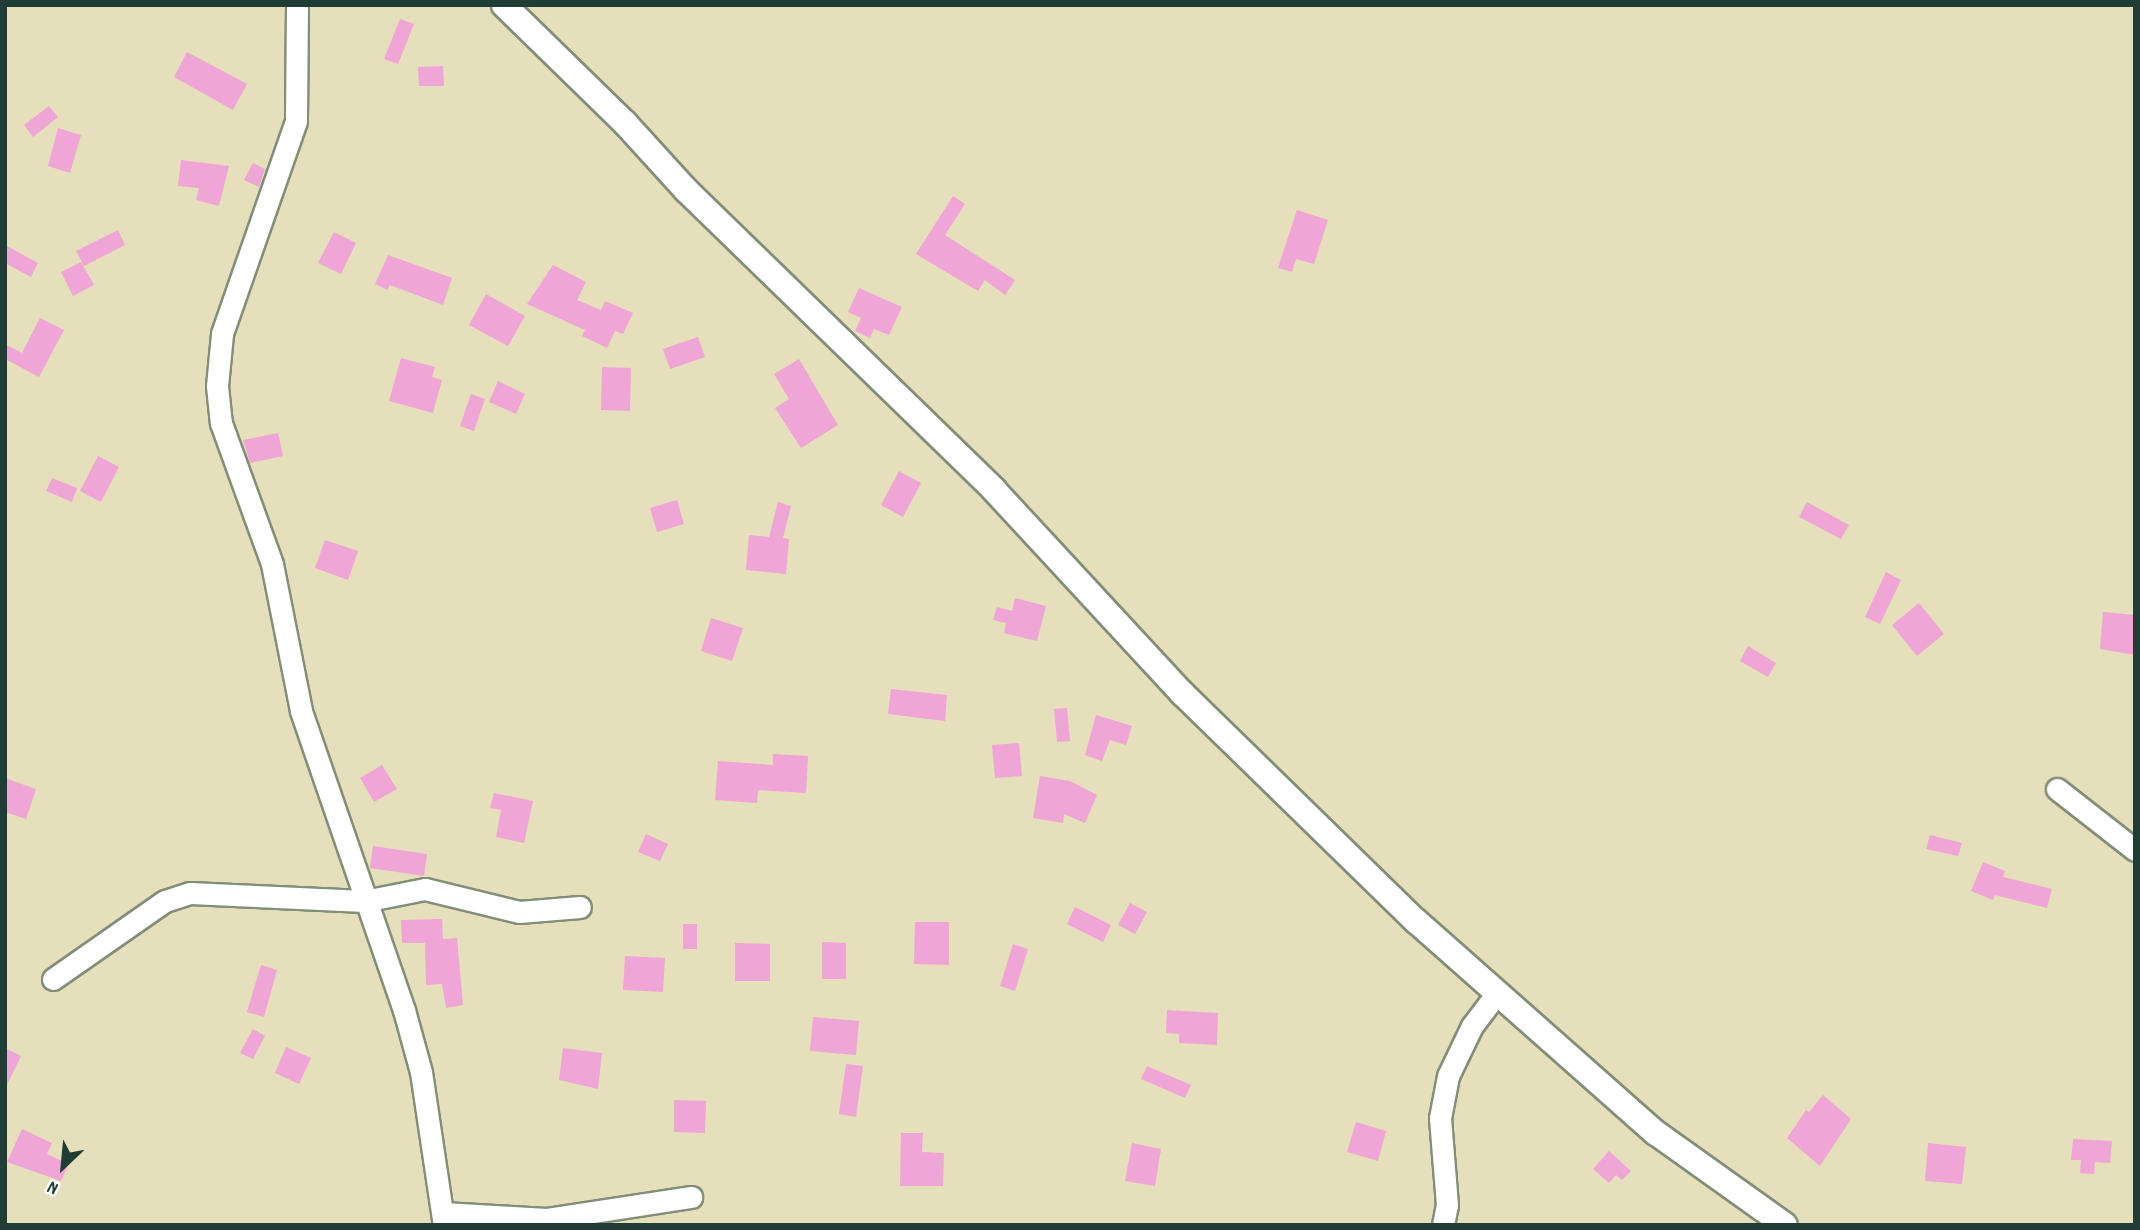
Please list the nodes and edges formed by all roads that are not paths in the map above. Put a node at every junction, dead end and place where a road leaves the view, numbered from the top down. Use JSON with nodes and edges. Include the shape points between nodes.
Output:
{"nodes":[{"id":1,"x":297,"y":5,"type":"edge"},
{"id":2,"x":504,"y":5,"type":"edge"},
{"id":3,"x":2057,"y":789,"type":"dead end"},
{"id":4,"x":2135,"y":850,"type":"edge"},
{"id":5,"x":364,"y":901,"type":"junction"},
{"id":6,"x":580,"y":906,"type":"dead end"},
{"id":7,"x":54,"y":979,"type":"dead end"},
{"id":8,"x":1497,"y":993,"type":"junction"},
{"id":9,"x":691,"y":1197,"type":"dead end"},
{"id":10,"x":443,"y":1219,"type":"edge"},
{"id":11,"x":1443,"y":1225,"type":"edge"},
{"id":12,"x":1786,"y":1225,"type":"edge"}],
"edges":[{"from":1,"to":5,"type":"street","via":[[296,121],[222,334],[216,386],[221,424],[275,574],[301,711]]},
{"from":2,"to":8,"type":"street","via":[[994,490],[1182,693],[1416,921]]},
{"from":3,"to":4,"type":"street"},
{"from":5,"to":6,"type":"street","via":[[425,889],[519,912]]},
{"from":5,"to":7,"type":"street","via":[[190,893],[165,901]]},
{"from":5,"to":10,"type":"street","via":[[421,1072]]},
{"from":8,"to":11,"type":"street","via":[[1472,1026],[1448,1076],[1440,1118],[1447,1205]]},
{"from":8,"to":12,"type":"street","via":[[1656,1133]]},
{"from":9,"to":10,"type":"street","via":[[547,1219]]}]}
